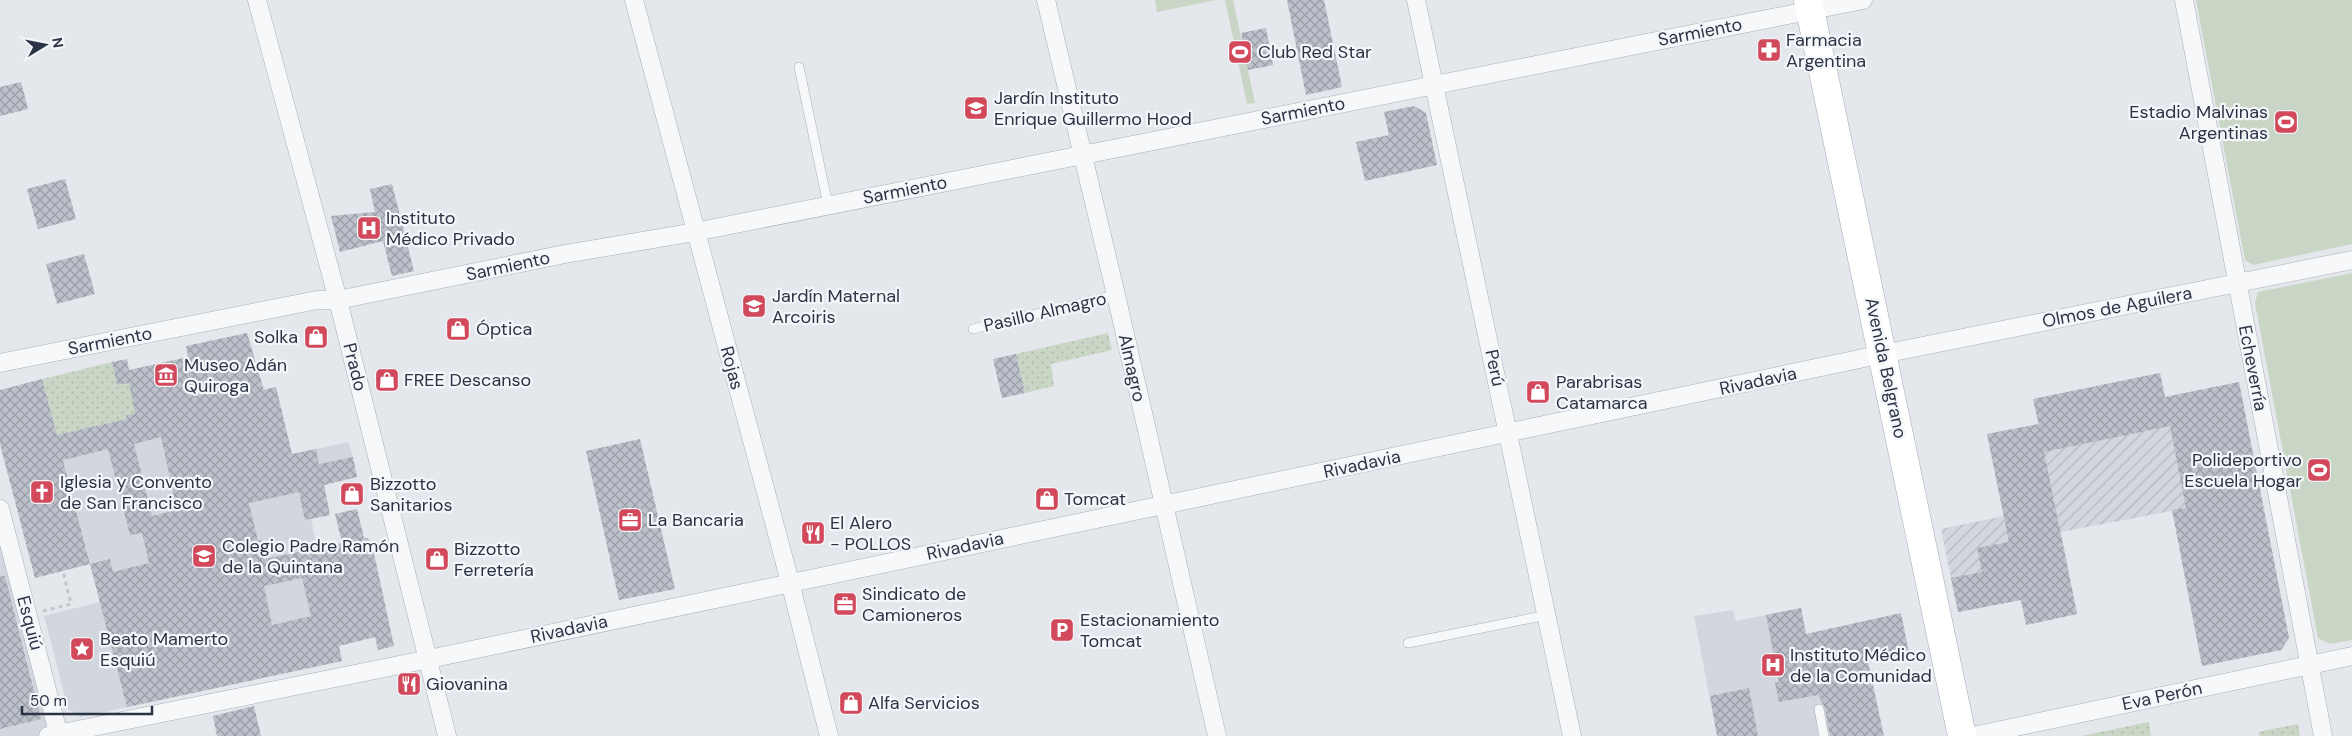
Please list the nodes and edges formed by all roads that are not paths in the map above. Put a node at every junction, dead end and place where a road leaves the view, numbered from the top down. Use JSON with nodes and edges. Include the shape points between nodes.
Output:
{"nodes":[{"id":1,"x":257,"y":0,"type":"edge"},
{"id":2,"x":634,"y":0,"type":"edge"},
{"id":3,"x":1046,"y":0,"type":"edge"},
{"id":4,"x":1416,"y":0,"type":"edge"},
{"id":5,"x":1864,"y":0,"type":"edge"},
{"id":6,"x":2184,"y":0,"type":"edge"},
{"id":7,"x":1809,"y":5,"type":"edge"},
{"id":8,"x":799,"y":67,"type":"dead end"},
{"id":9,"x":1434,"y":84,"type":"junction"},
{"id":10,"x":1082,"y":154,"type":"junction"},
{"id":11,"x":828,"y":205,"type":"junction"},
{"id":12,"x":695,"y":232,"type":"junction"},
{"id":13,"x":2352,"y":260,"type":"edge"},
{"id":14,"x":2237,"y":283,"type":"junction"},
{"id":15,"x":1116,"y":295,"type":"junction"},
{"id":16,"x":338,"y":300,"type":"junction"},
{"id":17,"x":973,"y":328,"type":"dead end"},
{"id":18,"x":1883,"y":354,"type":"junction"},
{"id":19,"x":0,"y":363,"type":"edge"},
{"id":20,"x":1509,"y":434,"type":"junction"},
{"id":21,"x":1163,"y":505,"type":"junction"},
{"id":22,"x":0,"y":509,"type":"edge"},
{"id":23,"x":790,"y":582,"type":"junction"},
{"id":24,"x":1547,"y":615,"type":"junction"},
{"id":25,"x":1408,"y":643,"type":"dead end"},
{"id":26,"x":2352,"y":656,"type":"edge"},
{"id":27,"x":429,"y":659,"type":"junction"},
{"id":28,"x":2310,"y":664,"type":"junction"},
{"id":29,"x":1819,"y":709,"type":"dead end"},
{"id":30,"x":55,"y":735,"type":"edge"},
{"id":31,"x":447,"y":736,"type":"edge"},
{"id":32,"x":829,"y":736,"type":"edge"},
{"id":33,"x":1217,"y":736,"type":"edge"},
{"id":34,"x":1572,"y":736,"type":"edge"},
{"id":35,"x":1824,"y":736,"type":"edge"},
{"id":36,"x":1962,"y":736,"type":"edge"},
{"id":37,"x":1973,"y":736,"type":"edge"},
{"id":38,"x":2323,"y":736,"type":"edge"}],
"edges":[{"from":1,"to":16,"type":"street","name":"Prado"},
{"from":2,"to":12,"type":"street","name":"Rojas"},
{"from":3,"to":10,"type":"street","name":"Almagro"},
{"from":4,"to":9,"type":"street","name":"Perú"},
{"from":5,"to":7,"type":"street","name":"Sarmiento"},
{"from":6,"to":14,"type":"street","name":"Echeverría"},
{"from":7,"to":9,"type":"street","name":"Sarmiento"},
{"from":7,"to":18,"type":"main road","name":"Avenida Belgrano"},
{"from":8,"to":11,"type":"lane"},
{"from":9,"to":10,"type":"street","name":"Sarmiento"},
{"from":9,"to":20,"type":"street","name":"Perú"},
{"from":10,"to":11,"type":"street","name":"Sarmiento"},
{"from":10,"to":15,"type":"street","name":"Almagro"},
{"from":11,"to":12,"type":"street","name":"Sarmiento"},
{"from":12,"to":16,"type":"street","name":"Sarmiento","via":[[565,254]]},
{"from":12,"to":23,"type":"street","name":"Rojas"},
{"from":13,"to":14,"type":"street","name":"Olmos de Aguilera"},
{"from":14,"to":18,"type":"street","name":"Olmos de Aguilera"},
{"from":14,"to":28,"type":"street","name":"Echeverría"},
{"from":15,"to":17,"type":"lane","name":"Pasillo Almagro"},
{"from":15,"to":21,"type":"street","name":"Almagro"},
{"from":16,"to":19,"type":"street","name":"Sarmiento","via":[[317,300]]},
{"from":16,"to":27,"type":"street","name":"Prado"},
{"from":18,"to":20,"type":"street","name":"Rivadavia"},
{"from":18,"to":36,"type":"main road","name":"Avenida Belgrano"},
{"from":20,"to":21,"type":"street","name":"Rivadavia"},
{"from":20,"to":24,"type":"street","name":"Perú"},
{"from":21,"to":23,"type":"street","name":"Rivadavia"},
{"from":21,"to":33,"type":"street","name":"Almagro"},
{"from":22,"to":30,"type":"street","name":"Esquiú"},
{"from":23,"to":27,"type":"street","name":"Rivadavia"},
{"from":23,"to":32,"type":"street","name":"Rojas"},
{"from":24,"to":25,"type":"lane"},
{"from":24,"to":34,"type":"street","name":"Perú"},
{"from":26,"to":28,"type":"street","name":"Eva Perón"},
{"from":27,"to":30,"type":"street","name":"Rivadavia"},
{"from":27,"to":31,"type":"street","name":"Prado"},
{"from":28,"to":37,"type":"street","name":"Eva Perón"},
{"from":28,"to":38,"type":"street","name":"Echeverría"},
{"from":29,"to":35,"type":"lane"}]}
